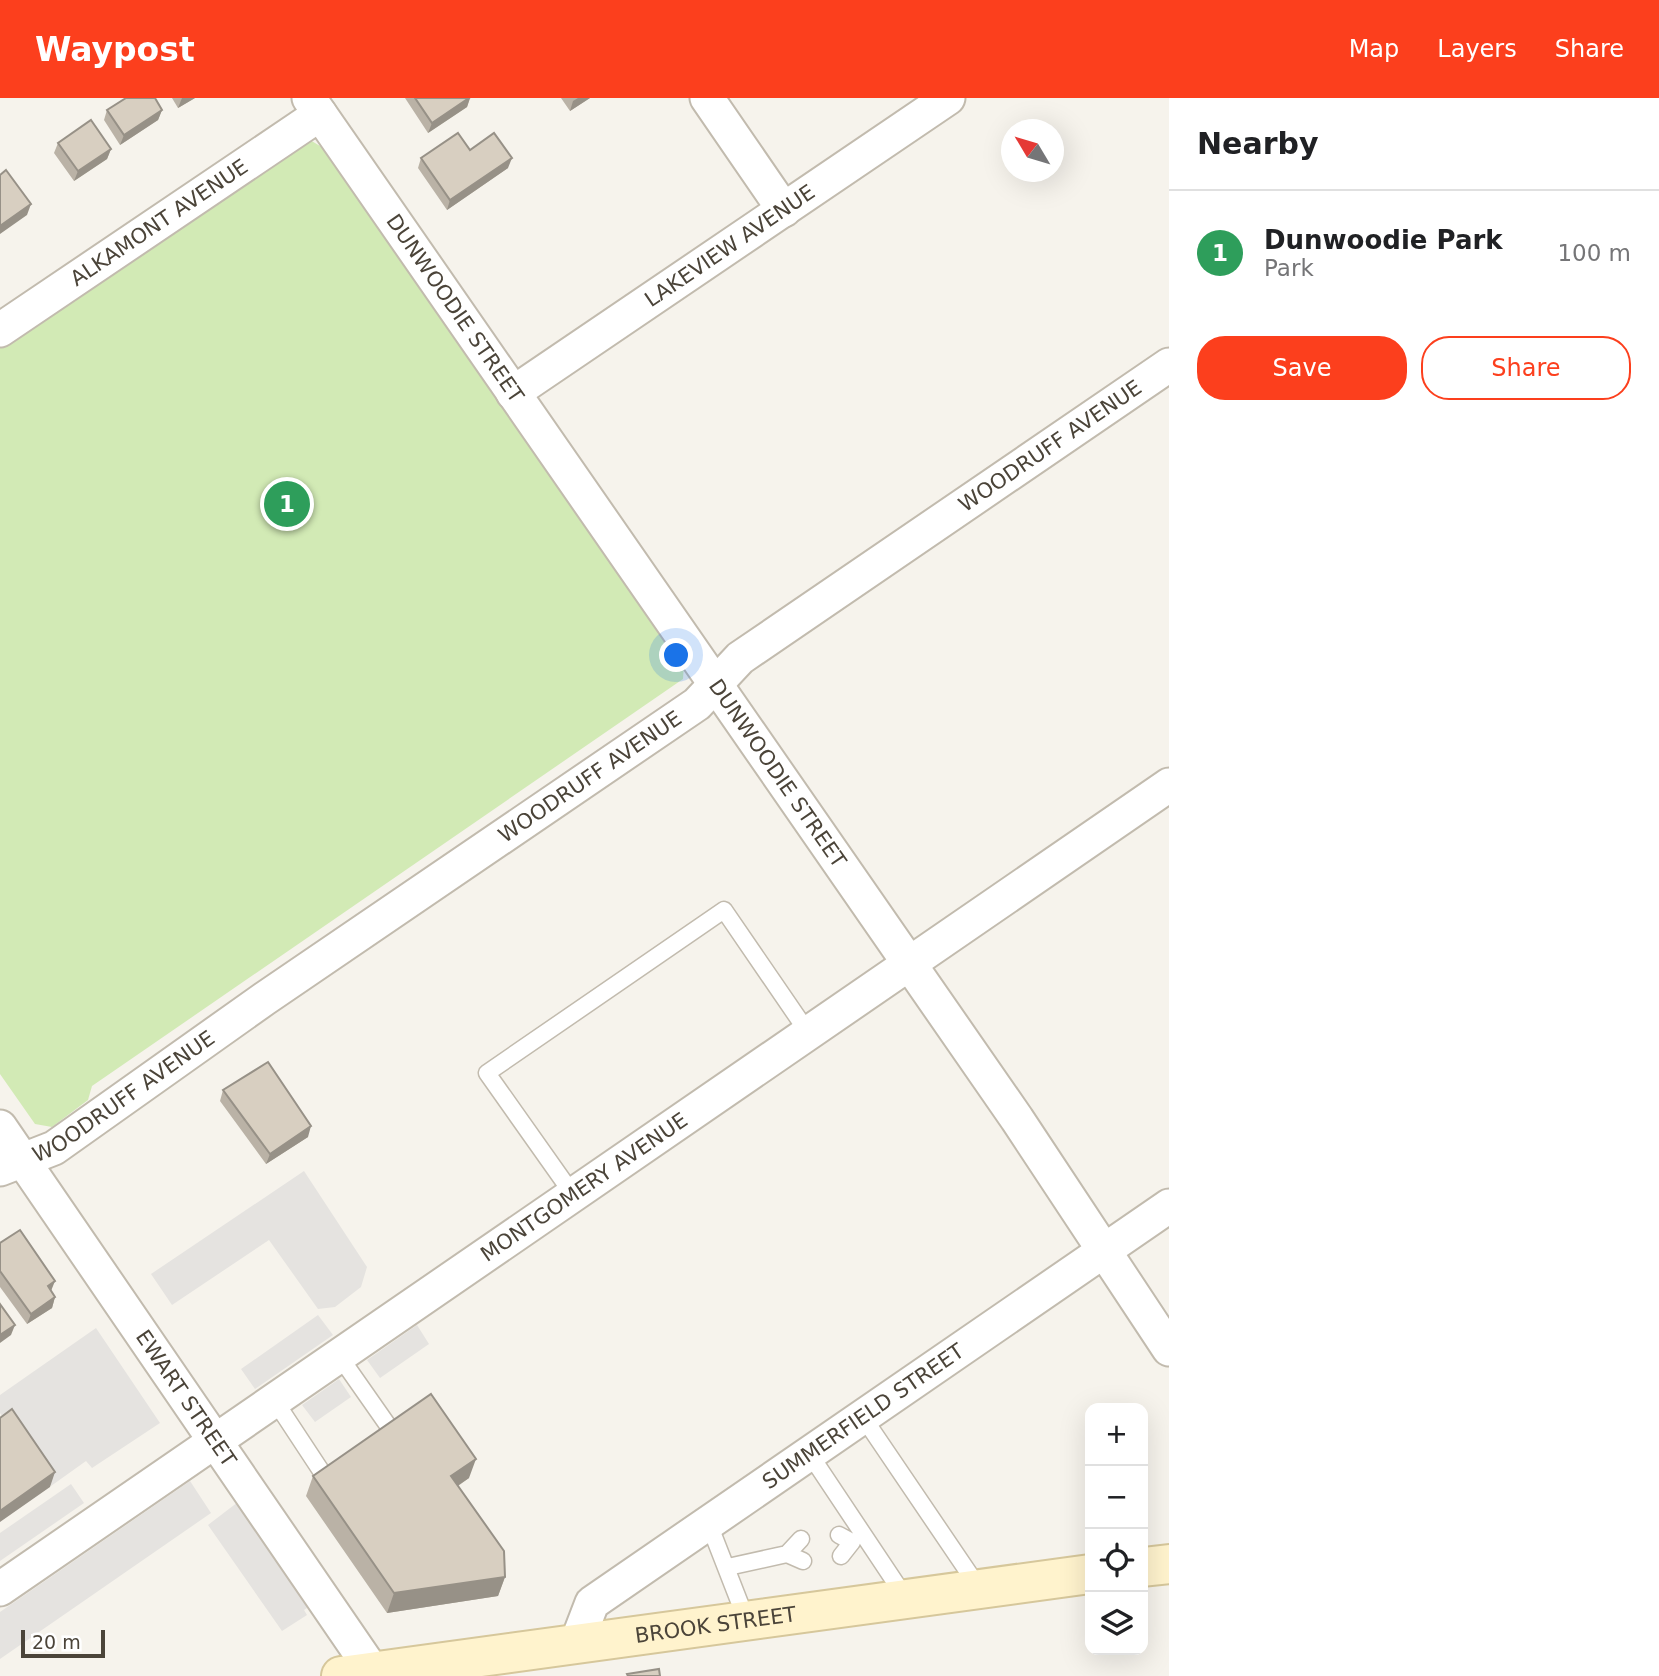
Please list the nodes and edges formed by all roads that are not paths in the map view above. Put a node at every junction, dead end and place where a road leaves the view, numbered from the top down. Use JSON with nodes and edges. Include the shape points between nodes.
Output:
{"nodes":[{"id":1,"x":708,"y":98,"type":"edge"},
{"id":2,"x":948,"y":98,"type":"edge"},
{"id":3,"x":314,"y":106,"type":"edge"},
{"id":4,"x":784,"y":210,"type":"junction"},
{"id":5,"x":0,"y":330,"type":"edge"},
{"id":6,"x":1169,"y":365,"type":"edge"},
{"id":7,"x":513,"y":393,"type":"junction"},
{"id":8,"x":716,"y":684,"type":"junction"},
{"id":9,"x":1169,"y":785,"type":"edge"},
{"id":10,"x":908,"y":966,"type":"junction"},
{"id":11,"x":809,"y":1034,"type":"junction"},
{"id":12,"x":0,"y":1127,"type":"edge"},
{"id":13,"x":11,"y":1164,"type":"edge"},
{"id":14,"x":574,"y":1196,"type":"junction"},
{"id":15,"x":1169,"y":1206,"type":"edge"},
{"id":16,"x":1104,"y":1250,"type":"junction"},
{"id":17,"x":1169,"y":1349,"type":"edge"},
{"id":18,"x":340,"y":1357,"type":"junction"},
{"id":19,"x":275,"y":1401,"type":"junction"},
{"id":20,"x":863,"y":1417,"type":"junction"},
{"id":21,"x":396,"y":1437,"type":"edge"},
{"id":22,"x":216,"y":1442,"type":"junction"},
{"id":23,"x":809,"y":1453,"type":"junction"},
{"id":24,"x":329,"y":1483,"type":"edge"},
{"id":25,"x":709,"y":1524,"type":"junction"},
{"id":26,"x":801,"y":1539,"type":"dead end"},
{"id":27,"x":869,"y":1539,"type":"junction"},
{"id":28,"x":787,"y":1554,"type":"junction"},
{"id":29,"x":841,"y":1556,"type":"dead end"},
{"id":30,"x":803,"y":1561,"type":"dead end"},
{"id":31,"x":1169,"y":1564,"type":"edge"},
{"id":32,"x":1148,"y":1566,"type":"edge"},
{"id":33,"x":728,"y":1567,"type":"junction"},
{"id":34,"x":1085,"y":1575,"type":"edge"},
{"id":35,"x":0,"y":1589,"type":"edge"},
{"id":36,"x":980,"y":1589,"type":"junction"},
{"id":37,"x":906,"y":1599,"type":"junction"},
{"id":38,"x":746,"y":1619,"type":"junction"},
{"id":39,"x":577,"y":1642,"type":"junction"},
{"id":40,"x":363,"y":1674,"type":"edge"}],
"edges":[{"from":1,"to":4,"type":"street"},
{"from":2,"to":4,"type":"street","name":"LAKEVIEW AVENUE"},
{"from":3,"to":5,"type":"street","name":"ALKAMONT AVENUE"},
{"from":3,"to":7,"type":"street","name":"DUNWOODIE STREET"},
{"from":4,"to":7,"type":"street","name":"LAKEVIEW AVENUE"},
{"from":6,"to":8,"type":"street","name":"WOODRUFF AVENUE","via":[[740,658]]},
{"from":7,"to":8,"type":"street","name":"DUNWOODIE STREET"},
{"from":8,"to":10,"type":"street","name":"DUNWOODIE STREET"},
{"from":8,"to":13,"type":"street","name":"WOODRUFF AVENUE","via":[[697,704],[54,1148]]},
{"from":9,"to":10,"type":"street","name":"MONTGOMERY AVENUE"},
{"from":10,"to":11,"type":"street","name":"MONTGOMERY AVENUE"},
{"from":10,"to":16,"type":"street","name":"DUNWOODIE STREET"},
{"from":11,"to":14,"type":"street","name":"MONTGOMERY AVENUE"},
{"from":11,"to":14,"type":"lane","via":[[724,910],[487,1073]]},
{"from":12,"to":13,"type":"street","name":"EWART STREET"},
{"from":13,"to":22,"type":"street","name":"EWART STREET"},
{"from":14,"to":18,"type":"street","name":"MONTGOMERY AVENUE"},
{"from":15,"to":16,"type":"street","name":"SUMMERFIELD STREET"},
{"from":16,"to":17,"type":"street","name":"DUNWOODIE STREET"},
{"from":16,"to":20,"type":"street","name":"SUMMERFIELD STREET"},
{"from":18,"to":19,"type":"street","name":"MONTGOMERY AVENUE"},
{"from":18,"to":21,"type":"lane"},
{"from":19,"to":22,"type":"street","name":"MONTGOMERY AVENUE"},
{"from":19,"to":24,"type":"lane"},
{"from":20,"to":23,"type":"street","name":"SUMMERFIELD STREET"},
{"from":20,"to":36,"type":"lane"},
{"from":22,"to":35,"type":"street","name":"MONTGOMERY AVENUE"},
{"from":22,"to":40,"type":"street","name":"EWART STREET"},
{"from":23,"to":25,"type":"street","name":"SUMMERFIELD STREET"},
{"from":23,"to":27,"type":"lane"},
{"from":25,"to":33,"type":"lane"},
{"from":25,"to":39,"type":"street","name":"SUMMERFIELD STREET","via":[[592,1603]]},
{"from":26,"to":28,"type":"lane"},
{"from":27,"to":29,"type":"lane","via":[[845,1539]]},
{"from":27,"to":37,"type":"lane"},
{"from":28,"to":30,"type":"lane"},
{"from":28,"to":33,"type":"lane"},
{"from":31,"to":32,"type":"street"},
{"from":33,"to":38,"type":"lane"},
{"from":34,"to":36,"type":"street","name":"BROOK STREET"},
{"from":36,"to":37,"type":"street","name":"BROOK STREET"},
{"from":37,"to":38,"type":"street","name":"BROOK STREET"},
{"from":38,"to":39,"type":"street","name":"BROOK STREET"},
{"from":39,"to":40,"type":"street","name":"BROOK STREET"}]}
